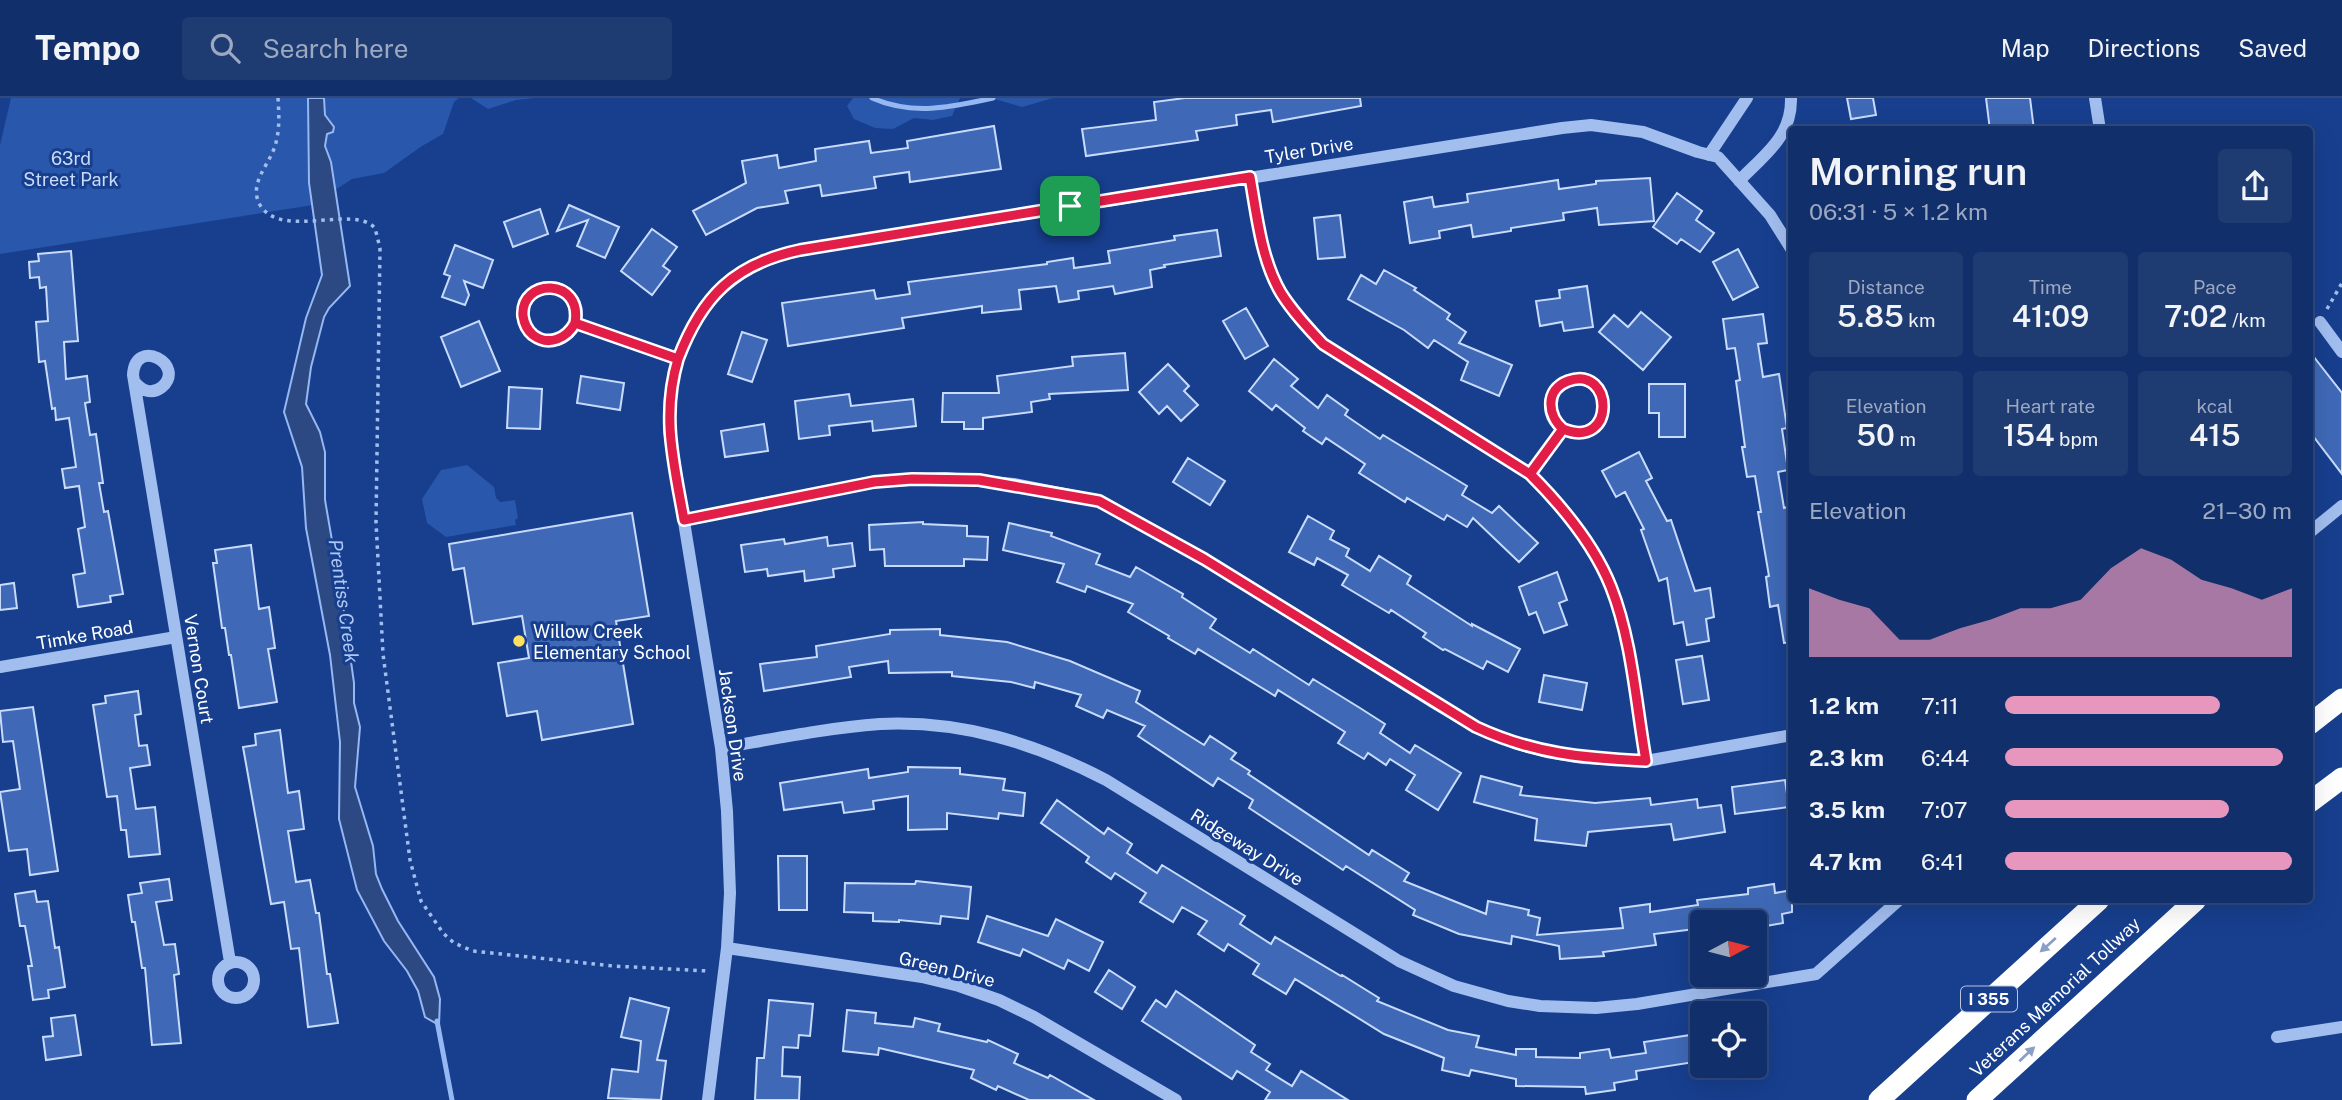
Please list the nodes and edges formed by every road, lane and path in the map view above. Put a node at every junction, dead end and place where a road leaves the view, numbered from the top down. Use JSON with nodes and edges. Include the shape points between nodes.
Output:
{"nodes":[{"id":1,"x":278,"y":98,"type":"edge"},
{"id":2,"x":1747,"y":98,"type":"edge"},
{"id":3,"x":1791,"y":98,"type":"edge"},
{"id":4,"x":2095,"y":98,"type":"edge"},
{"id":5,"x":2099,"y":126,"type":"edge"},
{"id":6,"x":1709,"y":155,"type":"junction"},
{"id":7,"x":1250,"y":177,"type":"junction"},
{"id":8,"x":1736,"y":178,"type":"junction"},
{"id":9,"x":1788,"y":244,"type":"edge"},
{"id":10,"x":575,"y":323,"type":"junction"},
{"id":11,"x":2320,"y":323,"type":"dead end"},
{"id":12,"x":2342,"y":352,"type":"edge"},
{"id":13,"x":678,"y":359,"type":"junction"},
{"id":14,"x":134,"y":381,"type":"dead end"},
{"id":15,"x":1563,"y":429,"type":"junction"},
{"id":16,"x":1530,"y":474,"type":"junction"},
{"id":17,"x":2342,"y":506,"type":"edge"},
{"id":18,"x":684,"y":520,"type":"junction"},
{"id":19,"x":2313,"y":530,"type":"edge"},
{"id":20,"x":176,"y":637,"type":"junction"},
{"id":21,"x":0,"y":667,"type":"edge"},
{"id":22,"x":2342,"y":699,"type":"edge"},
{"id":23,"x":2313,"y":722,"type":"edge"},
{"id":24,"x":1788,"y":736,"type":"edge"},
{"id":25,"x":721,"y":748,"type":"junction"},
{"id":26,"x":1646,"y":761,"type":"junction"},
{"id":27,"x":2342,"y":778,"type":"edge"},
{"id":28,"x":2313,"y":800,"type":"edge"},
{"id":29,"x":1896,"y":903,"type":"edge"},
{"id":30,"x":2096,"y":903,"type":"edge"},
{"id":31,"x":2193,"y":903,"type":"edge"},
{"id":32,"x":727,"y":948,"type":"junction"},
{"id":33,"x":230,"y":962,"type":"dead end"},
{"id":34,"x":724,"y":972,"type":"junction"},
{"id":35,"x":2342,"y":1027,"type":"edge"},
{"id":36,"x":2277,"y":1037,"type":"dead end"},
{"id":37,"x":708,"y":1100,"type":"edge"},
{"id":38,"x":1176,"y":1100,"type":"edge"},
{"id":39,"x":1879,"y":1100,"type":"edge"},
{"id":40,"x":1976,"y":1100,"type":"edge"}],
"edges":[{"from":1,"to":34,"type":"path","via":[[276,145],[256,185],[260,204],[276,219],[364,220],[376,228],[380,248],[379,615],[410,860],[421,901],[443,933],[473,951]]},
{"from":2,"to":6,"type":"street"},
{"from":3,"to":8,"type":"street","via":[[1787,128]]},
{"from":4,"to":5,"type":"street"},
{"from":6,"to":7,"type":"street","name":"Tyler Drive","via":[[1643,132],[1591,125]]},
{"from":6,"to":8,"type":"street","name":"Tyler Drive","via":[[1718,157]]},
{"from":7,"to":13,"type":"street","name":"Tyler Drive","via":[[784,253],[727,282],[702,309]]},
{"from":7,"to":16,"type":"street","via":[[1267,262],[1281,292],[1323,344]]},
{"from":8,"to":9,"type":"street","name":"Tyler Drive","via":[[1770,215]]},
{"from":10,"to":10,"type":"street","via":[[575,306],[565,292],[548,287],[526,301],[523,318],[539,338],[556,340]]},
{"from":10,"to":13,"type":"street"},
{"from":11,"to":12,"type":"street"},
{"from":13,"to":18,"type":"street","name":"Jackson Drive","via":[[668,404]]},
{"from":14,"to":20,"type":"street","name":"Vernon Court"},
{"from":15,"to":15,"type":"street","via":[[1580,433],[1597,425],[1604,400],[1594,385],[1578,379],[1555,390],[1550,407]]},
{"from":15,"to":16,"type":"street"},
{"from":16,"to":26,"type":"street","via":[[1587,541],[1611,586],[1623,628]]},
{"from":17,"to":19,"type":"street"},
{"from":18,"to":25,"type":"street","name":"Jackson Drive"},
{"from":18,"to":26,"type":"street","via":[[874,482],[912,479],[979,480],[1099,501],[1204,559],[1476,727],[1547,752]]},
{"from":20,"to":21,"type":"street","name":"Timke Road"},
{"from":20,"to":33,"type":"street","name":"Vernon Court"},
{"from":22,"to":23,"type":"highway"},
{"from":24,"to":26,"type":"street"},
{"from":25,"to":29,"type":"street","name":"Ridgeway Drive","via":[[881,724],[996,735],[1049,752],[1106,780],[1399,961],[1454,986],[1508,1001],[1596,1008],[1816,974]]},
{"from":25,"to":32,"type":"street","name":"Jackson Drive","via":[[730,851]]},
{"from":27,"to":28,"type":"highway"},
{"from":30,"to":39,"type":"highway","number":"I 355","one_way":true},
{"from":40,"to":31,"type":"highway","name":"Veterans Memorial Tollway","one_way":true},
{"from":32,"to":34,"type":"street","name":"Jackson Drive"},
{"from":32,"to":38,"type":"street","name":"Green Drive","via":[[960,986],[1034,1017]]},
{"from":34,"to":37,"type":"street","name":"Jackson Drive"},
{"from":35,"to":36,"type":"street"}]}
